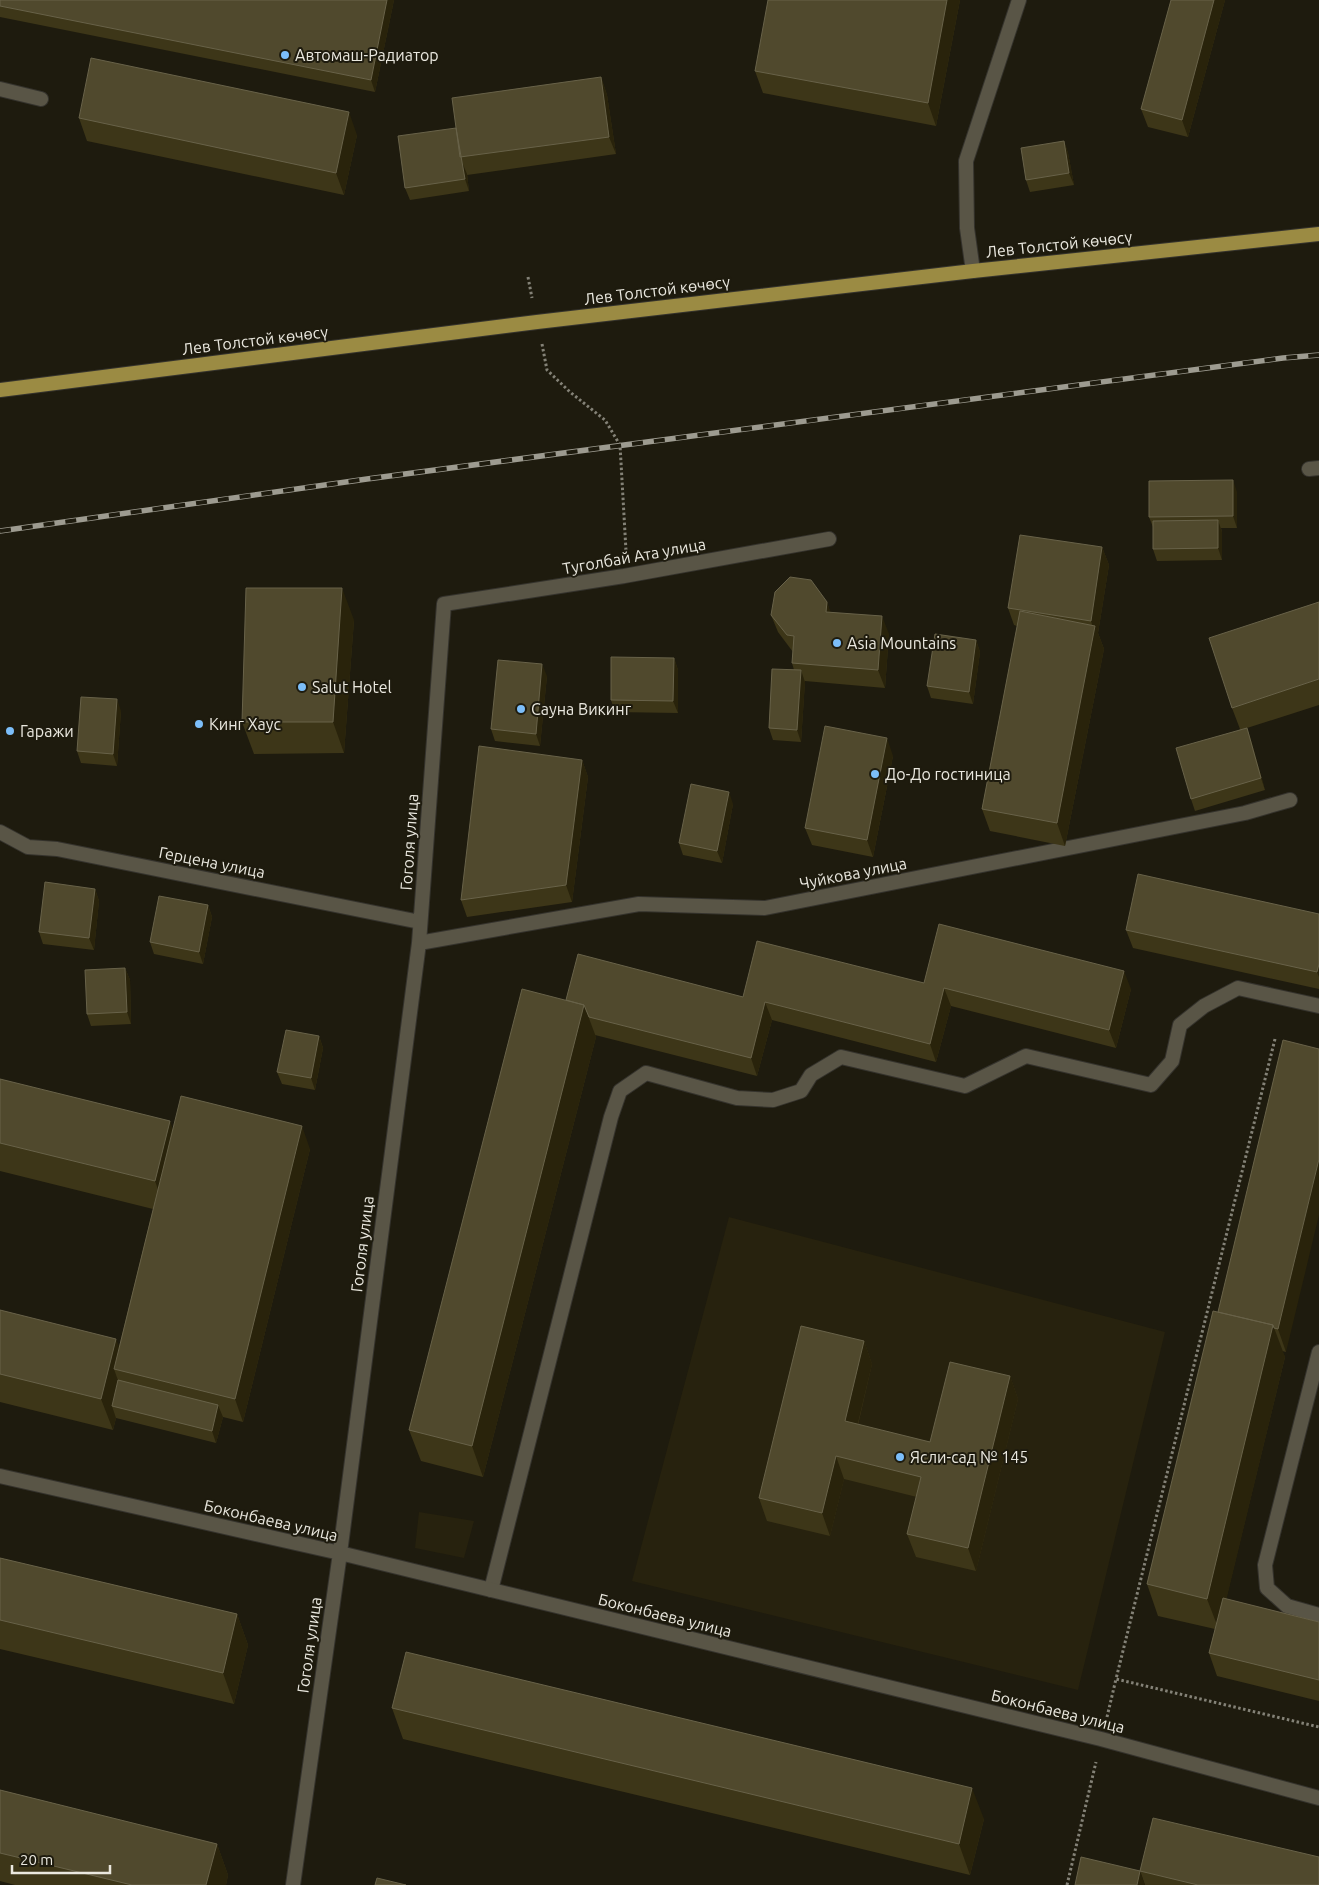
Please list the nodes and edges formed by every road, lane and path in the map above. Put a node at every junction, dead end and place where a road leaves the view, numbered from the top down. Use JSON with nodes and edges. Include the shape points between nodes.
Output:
{"nodes":[{"id":1,"x":1019,"y":0,"type":"edge"},
{"id":2,"x":0,"y":89,"type":"edge"},
{"id":3,"x":41,"y":99,"type":"dead end"},
{"id":4,"x":1319,"y":234,"type":"edge"},
{"id":5,"x":973,"y":271,"type":"junction"},
{"id":6,"x":528,"y":277,"type":"dead end"},
{"id":7,"x":537,"y":322,"type":"junction"},
{"id":8,"x":0,"y":390,"type":"edge"},
{"id":9,"x":829,"y":539,"type":"dead end"},
{"id":10,"x":626,"y":540,"type":"dead end"},
{"id":11,"x":444,"y":604,"type":"joint"},
{"id":12,"x":1290,"y":800,"type":"dead end"},
{"id":13,"x":0,"y":832,"type":"edge"},
{"id":14,"x":420,"y":922,"type":"junction"},
{"id":15,"x":419,"y":943,"type":"junction"},
{"id":16,"x":1319,"y":1006,"type":"edge"},
{"id":17,"x":1275,"y":1039,"type":"dead end"},
{"id":18,"x":1319,"y":1352,"type":"edge"},
{"id":19,"x":0,"y":1476,"type":"edge"},
{"id":20,"x":340,"y":1553,"type":"junction"},
{"id":21,"x":491,"y":1590,"type":"junction"},
{"id":22,"x":1319,"y":1615,"type":"edge"},
{"id":23,"x":1116,"y":1679,"type":"junction"},
{"id":24,"x":1319,"y":1728,"type":"edge"},
{"id":25,"x":1102,"y":1739,"type":"junction"},
{"id":26,"x":1319,"y":1798,"type":"edge"},
{"id":27,"x":293,"y":1885,"type":"edge"},
{"id":28,"x":1067,"y":1885,"type":"edge"}],
"edges":[{"from":1,"to":5,"type":"street","via":[[966,161],[967,228]]},
{"from":2,"to":3,"type":"street"},
{"from":4,"to":5,"type":"main road","name":"Лев Толстой көчөсү"},
{"from":5,"to":7,"type":"main road","name":"Лев Толстой көчөсү"},
{"from":6,"to":7,"type":"path"},
{"from":7,"to":8,"type":"main road","name":"Лев Толстой көчөсү"},
{"from":7,"to":10,"type":"path","via":[[547,370],[605,420],[620,445]]},
{"from":9,"to":11,"type":"street","name":"Туголбай Ата улица"},
{"from":11,"to":14,"type":"street","name":"Гоголя улица"},
{"from":12,"to":15,"type":"street","name":"Чуйкова улица","via":[[1245,813],[765,908],[639,904]]},
{"from":13,"to":14,"type":"street","name":"Герцена улица","via":[[28,847],[57,849]]},
{"from":14,"to":15,"type":"street","name":"Гоголя улица"},
{"from":15,"to":20,"type":"street","name":"Гоголя улица"},
{"from":16,"to":21,"type":"street","via":[[1238,988],[1204,1006],[1180,1025],[1172,1061],[1151,1085],[1026,1056],[965,1086],[840,1057],[811,1075],[801,1091],[773,1100],[737,1098],[646,1073],[620,1090]]},
{"from":17,"to":23,"type":"path"},
{"from":18,"to":22,"type":"street","via":[[1265,1565],[1267,1588],[1287,1606]]},
{"from":19,"to":20,"type":"street","name":"Боконбаева улица"},
{"from":20,"to":21,"type":"street","name":"Боконбаева улица"},
{"from":20,"to":27,"type":"street","name":"Гоголя улица"},
{"from":21,"to":25,"type":"street","name":"Боконбаева улица"},
{"from":23,"to":24,"type":"path"},
{"from":23,"to":25,"type":"path"},
{"from":25,"to":26,"type":"street","name":"Боконбаева улица"},
{"from":25,"to":28,"type":"path"}]}
